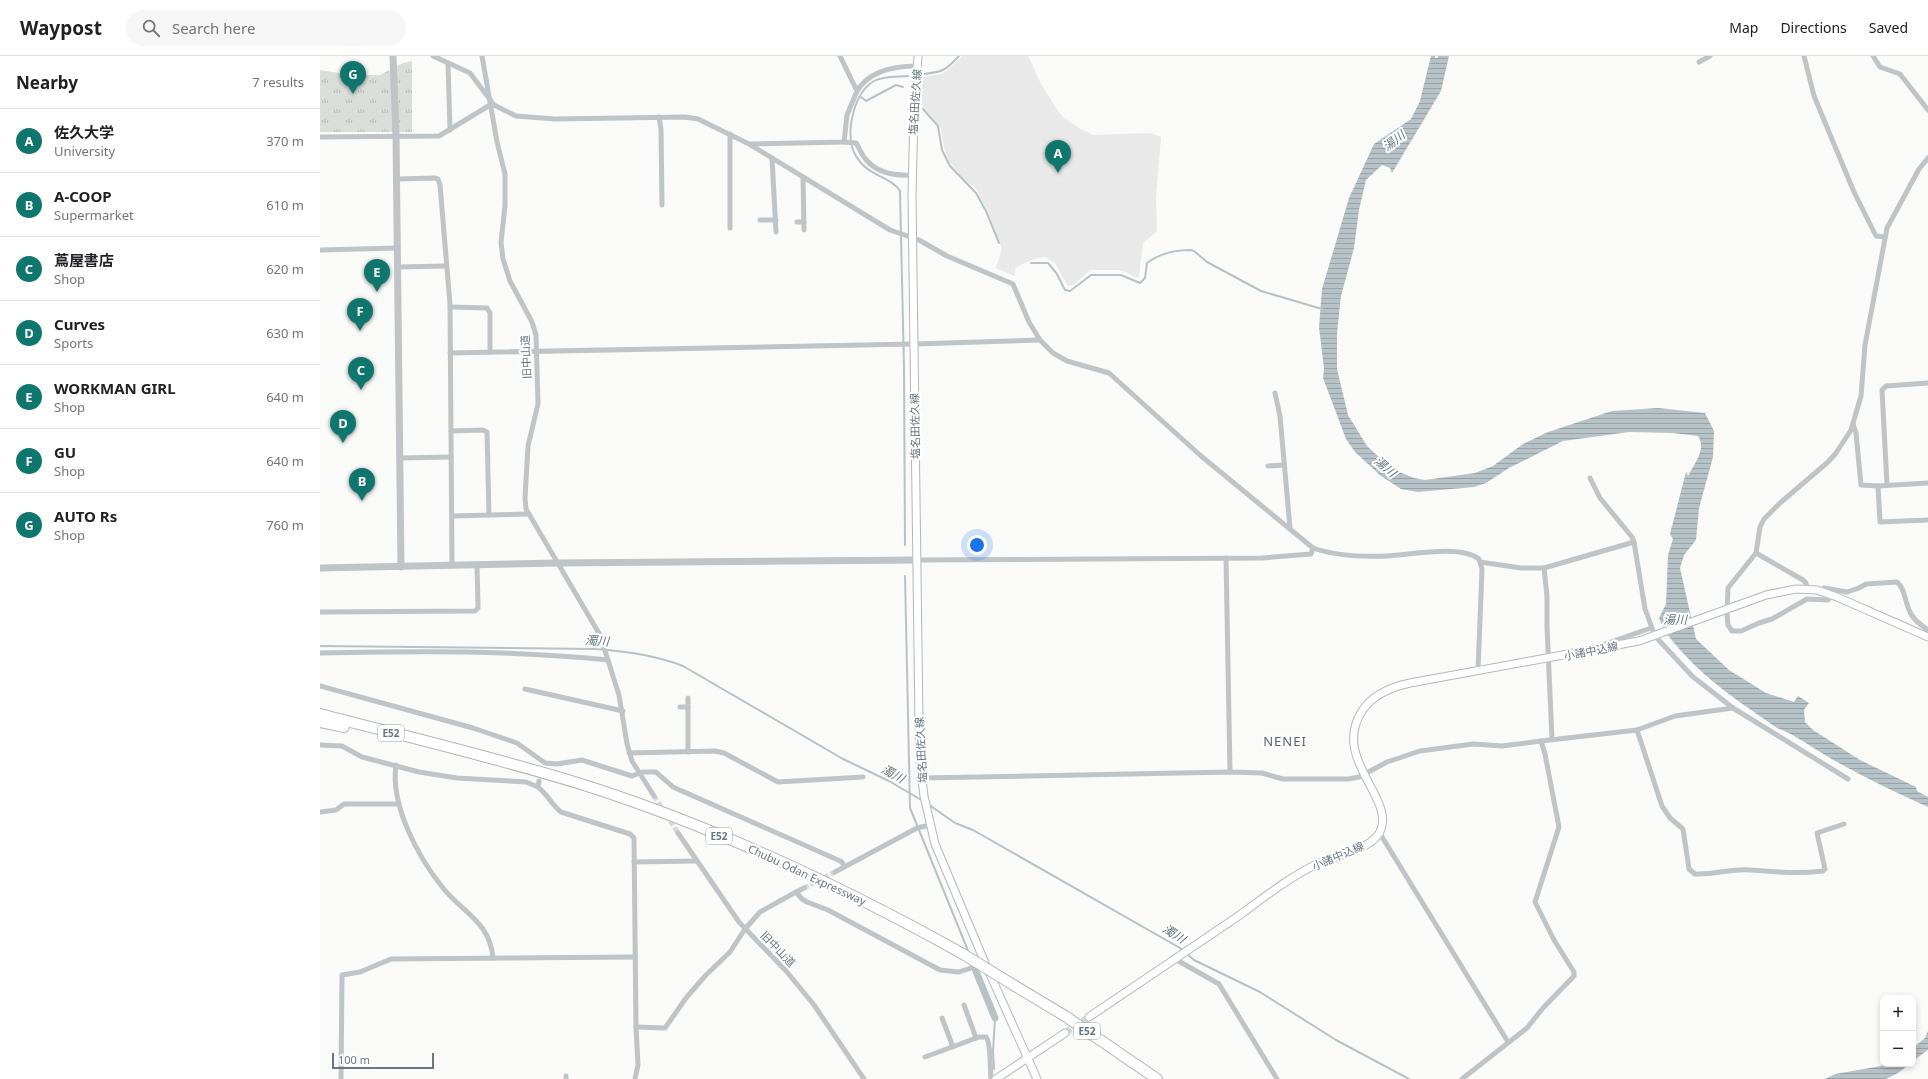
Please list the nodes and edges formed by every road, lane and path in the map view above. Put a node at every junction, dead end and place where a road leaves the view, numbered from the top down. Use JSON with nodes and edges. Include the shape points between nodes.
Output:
{"nodes":[{"id":1,"x":393,"y":56,"type":"edge"},
{"id":2,"x":432,"y":56,"type":"edge"},
{"id":3,"x":482,"y":56,"type":"edge"},
{"id":4,"x":840,"y":56,"type":"edge"},
{"id":5,"x":918,"y":56,"type":"edge"},
{"id":6,"x":1710,"y":56,"type":"edge"},
{"id":7,"x":1804,"y":56,"type":"edge"},
{"id":8,"x":1873,"y":56,"type":"edge"},
{"id":9,"x":1699,"y":62,"type":"dead end"},
{"id":10,"x":448,"y":63,"type":"junction"},
{"id":11,"x":917,"y":66,"type":"junction"},
{"id":12,"x":857,"y":91,"type":"junction"},
{"id":13,"x":489,"y":99,"type":"junction"},
{"id":14,"x":490,"y":105,"type":"junction"},
{"id":15,"x":1928,"y":110,"type":"edge"},
{"id":16,"x":659,"y":117,"type":"junction"},
{"id":17,"x":450,"y":130,"type":"junction"},
{"id":18,"x":730,"y":134,"type":"junction"},
{"id":19,"x":396,"y":136,"type":"junction"},
{"id":20,"x":320,"y":137,"type":"edge"},
{"id":21,"x":845,"y":142,"type":"junction"},
{"id":22,"x":748,"y":144,"type":"junction"},
{"id":23,"x":772,"y":158,"type":"junction"},
{"id":24,"x":1928,"y":158,"type":"edge"},
{"id":25,"x":912,"y":175,"type":"junction"},
{"id":26,"x":803,"y":177,"type":"junction"},
{"id":27,"x":397,"y":179,"type":"junction"},
{"id":28,"x":722,"y":192,"type":"dead end"},
{"id":29,"x":730,"y":192,"type":"junction"},
{"id":30,"x":662,"y":205,"type":"dead end"},
{"id":31,"x":760,"y":220,"type":"dead end"},
{"id":32,"x":776,"y":220,"type":"junction"},
{"id":33,"x":796,"y":222,"type":"dead end"},
{"id":34,"x":804,"y":222,"type":"junction"},
{"id":35,"x":730,"y":228,"type":"dead end"},
{"id":36,"x":804,"y":230,"type":"dead end"},
{"id":37,"x":776,"y":232,"type":"dead end"},
{"id":38,"x":905,"y":235,"type":"junction"},
{"id":39,"x":1885,"y":237,"type":"junction"},
{"id":40,"x":398,"y":248,"type":"junction"},
{"id":41,"x":320,"y":250,"type":"edge"},
{"id":42,"x":398,"y":266,"type":"junction"},
{"id":43,"x":446,"y":266,"type":"junction"},
{"id":44,"x":450,"y":307,"type":"junction"},
{"id":45,"x":1040,"y":340,"type":"junction"},
{"id":46,"x":914,"y":344,"type":"junction"},
{"id":47,"x":490,"y":352,"type":"junction"},
{"id":48,"x":536,"y":352,"type":"junction"},
{"id":49,"x":450,"y":353,"type":"junction"},
{"id":50,"x":1928,"y":383,"type":"edge"},
{"id":51,"x":1275,"y":393,"type":"dead end"},
{"id":52,"x":1853,"y":424,"type":"junction"},
{"id":53,"x":451,"y":431,"type":"junction"},
{"id":54,"x":451,"y":457,"type":"junction"},
{"id":55,"x":400,"y":458,"type":"junction"},
{"id":56,"x":1284,"y":465,"type":"junction"},
{"id":57,"x":1268,"y":466,"type":"dead end"},
{"id":58,"x":1590,"y":478,"type":"dead end"},
{"id":59,"x":1928,"y":483,"type":"edge"},
{"id":60,"x":1878,"y":486,"type":"junction"},
{"id":61,"x":1887,"y":486,"type":"junction"},
{"id":62,"x":528,"y":514,"type":"junction"},
{"id":63,"x":489,"y":515,"type":"junction"},
{"id":64,"x":452,"y":516,"type":"junction"},
{"id":65,"x":1928,"y":520,"type":"edge"},
{"id":66,"x":1290,"y":528,"type":"junction"},
{"id":67,"x":1634,"y":542,"type":"junction"},
{"id":68,"x":1313,"y":548,"type":"junction"},
{"id":69,"x":1756,"y":553,"type":"junction"},
{"id":70,"x":1226,"y":558,"type":"junction"},
{"id":71,"x":918,"y":560,"type":"junction"},
{"id":72,"x":1480,"y":562,"type":"junction"},
{"id":73,"x":558,"y":563,"type":"junction"},
{"id":74,"x":452,"y":566,"type":"junction"},
{"id":75,"x":478,"y":566,"type":"junction"},
{"id":76,"x":401,"y":567,"type":"junction"},
{"id":77,"x":320,"y":568,"type":"edge"},
{"id":78,"x":1544,"y":568,"type":"junction"},
{"id":79,"x":1807,"y":589,"type":"junction"},
{"id":80,"x":1822,"y":592,"type":"junction"},
{"id":81,"x":1832,"y":595,"type":"junction"},
{"id":82,"x":1725,"y":610,"type":"junction"},
{"id":83,"x":320,"y":612,"type":"edge"},
{"id":84,"x":1651,"y":628,"type":"junction"},
{"id":85,"x":1928,"y":630,"type":"edge"},
{"id":86,"x":1656,"y":635,"type":"junction"},
{"id":87,"x":1928,"y":637,"type":"edge"},
{"id":88,"x":1598,"y":650,"type":"junction"},
{"id":89,"x":320,"y":653,"type":"edge"},
{"id":90,"x":1548,"y":659,"type":"junction"},
{"id":91,"x":608,"y":660,"type":"junction"},
{"id":92,"x":1478,"y":671,"type":"junction"},
{"id":93,"x":320,"y":686,"type":"edge"},
{"id":94,"x":525,"y":689,"type":"dead end"},
{"id":95,"x":688,"y":698,"type":"dead end"},
{"id":96,"x":680,"y":707,"type":"dead end"},
{"id":97,"x":688,"y":707,"type":"junction"},
{"id":98,"x":1733,"y":708,"type":"junction"},
{"id":99,"x":623,"y":711,"type":"junction"},
{"id":100,"x":320,"y":714,"type":"edge"},
{"id":101,"x":320,"y":722,"type":"edge"},
{"id":102,"x":1637,"y":730,"type":"junction"},
{"id":103,"x":1552,"y":739,"type":"junction"},
{"id":104,"x":1541,"y":741,"type":"junction"},
{"id":105,"x":320,"y":745,"type":"edge"},
{"id":106,"x":461,"y":751,"type":"junction"},
{"id":107,"x":688,"y":752,"type":"junction"},
{"id":108,"x":630,"y":753,"type":"junction"},
{"id":109,"x":396,"y":765,"type":"junction"},
{"id":110,"x":1230,"y":772,"type":"junction"},
{"id":111,"x":639,"y":774,"type":"junction"},
{"id":112,"x":1364,"y":775,"type":"junction"},
{"id":113,"x":863,"y":777,"type":"dead end"},
{"id":114,"x":922,"y":778,"type":"junction"},
{"id":115,"x":1848,"y":779,"type":"dead end"},
{"id":116,"x":654,"y":796,"type":"tunnel mouth"},
{"id":117,"x":399,"y":804,"type":"junction"},
{"id":118,"x":320,"y":812,"type":"edge"},
{"id":119,"x":930,"y":824,"type":"junction"},
{"id":120,"x":1844,"y":824,"type":"dead end"},
{"id":121,"x":1379,"y":832,"type":"junction"},
{"id":122,"x":678,"y":833,"type":"tunnel mouth"},
{"id":123,"x":696,"y":860,"type":"junction"},
{"id":124,"x":634,"y":862,"type":"junction"},
{"id":125,"x":844,"y":866,"type":"junction"},
{"id":126,"x":835,"y":872,"type":"tunnel mouth"},
{"id":127,"x":804,"y":888,"type":"tunnel mouth"},
{"id":128,"x":796,"y":892,"type":"junction"},
{"id":129,"x":745,"y":929,"type":"junction"},
{"id":130,"x":635,"y":957,"type":"junction"},
{"id":131,"x":492,"y":958,"type":"junction"},
{"id":132,"x":1177,"y":958,"type":"junction"},
{"id":133,"x":985,"y":963,"type":"junction"},
{"id":134,"x":964,"y":1005,"type":"dead end"},
{"id":135,"x":1089,"y":1017,"type":"tunnel mouth"},
{"id":136,"x":942,"y":1018,"type":"dead end"},
{"id":137,"x":636,"y":1027,"type":"junction"},
{"id":138,"x":1065,"y":1033,"type":"tunnel mouth"},
{"id":139,"x":976,"y":1038,"type":"junction"},
{"id":140,"x":1508,"y":1042,"type":"junction"},
{"id":141,"x":952,"y":1047,"type":"junction"},
{"id":142,"x":925,"y":1057,"type":"dead end"},
{"id":143,"x":1026,"y":1057,"type":"junction"},
{"id":144,"x":341,"y":1079,"type":"edge"},
{"id":145,"x":635,"y":1079,"type":"edge"},
{"id":146,"x":864,"y":1079,"type":"edge"},
{"id":147,"x":991,"y":1079,"type":"edge"},
{"id":148,"x":996,"y":1079,"type":"edge"},
{"id":149,"x":1037,"y":1079,"type":"edge"},
{"id":150,"x":1157,"y":1079,"type":"edge"},
{"id":151,"x":1277,"y":1079,"type":"edge"},
{"id":152,"x":1462,"y":1079,"type":"edge"}],
"edges":[{"from":1,"to":19,"type":"street"},
{"from":2,"to":10,"type":"street"},
{"from":3,"to":13,"type":"street","name":"旧中山道"},
{"from":4,"to":12,"type":"street"},
{"from":5,"to":11,"type":"main road","name":"塩名田佐久線"},
{"from":6,"to":9,"type":"street"},
{"from":7,"to":39,"type":"street","via":[[1814,96],[1854,192],[1876,236]]},
{"from":8,"to":15,"type":"street","via":[[1880,67],[1900,74]]},
{"from":10,"to":13,"type":"street","via":[[470,73]]},
{"from":10,"to":17,"type":"street"},
{"from":11,"to":12,"type":"street","via":[[894,68],[875,75]]},
{"from":11,"to":25,"type":"main road","name":"塩名田佐久線"},
{"from":12,"to":21,"type":"street","via":[[847,115]]},
{"from":13,"to":14,"type":"street","name":"旧中山道"},
{"from":13,"to":16,"type":"street","via":[[504,111],[524,117]]},
{"from":14,"to":17,"type":"street"},
{"from":14,"to":48,"type":"street","name":"旧中山道","via":[[505,174],[502,259],[510,281],[532,322],[536,335]]},
{"from":16,"to":18,"type":"street","via":[[692,117]]},
{"from":16,"to":30,"type":"street"},
{"from":17,"to":19,"type":"street","via":[[439,136]]},
{"from":18,"to":22,"type":"street"},
{"from":18,"to":29,"type":"street"},
{"from":19,"to":20,"type":"street"},
{"from":19,"to":27,"type":"street"},
{"from":21,"to":22,"type":"street"},
{"from":21,"to":25,"type":"street","via":[[855,142],[864,158],[877,169],[893,175]]},
{"from":22,"to":23,"type":"street"},
{"from":23,"to":26,"type":"street"},
{"from":23,"to":32,"type":"street"},
{"from":24,"to":39,"type":"street","via":[[1896,210]]},
{"from":25,"to":38,"type":"main road","name":"塩名田佐久線"},
{"from":26,"to":34,"type":"street"},
{"from":26,"to":38,"type":"street","via":[[863,214]]},
{"from":27,"to":40,"type":"street"},
{"from":27,"to":43,"type":"street","via":[[435,178],[439,182]]},
{"from":28,"to":29,"type":"street"},
{"from":29,"to":35,"type":"street"},
{"from":31,"to":32,"type":"street"},
{"from":32,"to":37,"type":"street"},
{"from":33,"to":34,"type":"street"},
{"from":34,"to":36,"type":"street"},
{"from":38,"to":45,"type":"street","via":[[1013,284],[1026,317]]},
{"from":38,"to":46,"type":"main road","name":"塩名田佐久線"},
{"from":39,"to":52,"type":"street","via":[[1865,345],[1861,396]]},
{"from":40,"to":41,"type":"street"},
{"from":40,"to":42,"type":"street"},
{"from":42,"to":43,"type":"street"},
{"from":42,"to":55,"type":"street"},
{"from":43,"to":44,"type":"street"},
{"from":44,"to":47,"type":"street","via":[[487,308],[490,313]]},
{"from":44,"to":49,"type":"street"},
{"from":45,"to":46,"type":"street"},
{"from":45,"to":66,"type":"street","via":[[1060,359],[1109,373],[1201,456]]},
{"from":46,"to":48,"type":"street"},
{"from":46,"to":71,"type":"main road","name":"塩名田佐久線"},
{"from":47,"to":48,"type":"street"},
{"from":47,"to":49,"type":"street"},
{"from":48,"to":62,"type":"street","name":"旧中山道","via":[[538,404],[528,451],[525,498]]},
{"from":49,"to":53,"type":"street"},
{"from":50,"to":61,"type":"street","via":[[1886,386],[1882,390]]},
{"from":51,"to":56,"type":"street","via":[[1280,416]]},
{"from":52,"to":60,"type":"street","via":[[1861,485]]},
{"from":52,"to":69,"type":"street","via":[[1843,443],[1828,462],[1764,519],[1760,527]]},
{"from":53,"to":54,"type":"street"},
{"from":53,"to":63,"type":"street","via":[[487,432]]},
{"from":54,"to":55,"type":"street"},
{"from":54,"to":64,"type":"street"},
{"from":55,"to":76,"type":"street"},
{"from":56,"to":57,"type":"street"},
{"from":56,"to":66,"type":"street"},
{"from":58,"to":67,"type":"street","via":[[1600,498]]},
{"from":59,"to":61,"type":"street"},
{"from":60,"to":61,"type":"street"},
{"from":60,"to":65,"type":"street","via":[[1880,522]]},
{"from":62,"to":63,"type":"street"},
{"from":62,"to":73,"type":"street","name":"旧中山道"},
{"from":63,"to":64,"type":"street"},
{"from":64,"to":74,"type":"street"},
{"from":66,"to":68,"type":"street"},
{"from":67,"to":78,"type":"street"},
{"from":67,"to":84,"type":"street","via":[[1641,591]]},
{"from":68,"to":70,"type":"street","via":[[1311,554]]},
{"from":68,"to":72,"type":"street","via":[[1367,556],[1453,551],[1472,556]]},
{"from":69,"to":79,"type":"street","via":[[1803,580]]},
{"from":69,"to":82,"type":"street","via":[[1731,583]]},
{"from":70,"to":71,"type":"street"},
{"from":70,"to":110,"type":"street"},
{"from":71,"to":73,"type":"street"},
{"from":71,"to":114,"type":"main road","name":"塩名田佐久線"},
{"from":72,"to":78,"type":"street","via":[[1521,568]]},
{"from":72,"to":92,"type":"street","via":[[1482,570]]},
{"from":73,"to":75,"type":"street"},
{"from":73,"to":91,"type":"street","name":"旧中山道","via":[[597,628]]},
{"from":74,"to":75,"type":"street"},
{"from":74,"to":76,"type":"street"},
{"from":75,"to":83,"type":"street","via":[[478,608],[475,610]]},
{"from":76,"to":77,"type":"street"},
{"from":78,"to":90,"type":"street"},
{"from":79,"to":80,"type":"main road"},
{"from":79,"to":82,"type":"main road","via":[[1780,591]]},
{"from":80,"to":81,"type":"main road"},
{"from":80,"to":85,"type":"street","via":[[1827,587],[1847,592],[1866,584],[1897,582],[1910,613]]},
{"from":81,"to":82,"type":"street","via":[[1828,600],[1806,599],[1772,619],[1735,632],[1728,625]]},
{"from":81,"to":87,"type":"main road"},
{"from":82,"to":86,"type":"main road","name":"小諸中込線"},
{"from":84,"to":86,"type":"street"},
{"from":84,"to":88,"type":"street","via":[[1605,644]]},
{"from":86,"to":88,"type":"main road","name":"小諸中込線"},
{"from":86,"to":98,"type":"street","via":[[1692,676]]},
{"from":88,"to":90,"type":"main road","name":"小諸中込線"},
{"from":89,"to":91,"type":"street","via":[[502,653]]},
{"from":90,"to":92,"type":"main road","name":"小諸中込線"},
{"from":90,"to":103,"type":"street"},
{"from":91,"to":99,"type":"street"},
{"from":92,"to":112,"type":"main road","name":"小諸中込線","via":[[1399,685],[1373,698],[1362,710],[1354,728],[1355,753]]},
{"from":93,"to":111,"type":"street","via":[[517,742],[544,765],[582,760],[632,776]]},
{"from":94,"to":99,"type":"street"},
{"from":95,"to":97,"type":"street"},
{"from":96,"to":97,"type":"street"},
{"from":97,"to":107,"type":"street"},
{"from":98,"to":102,"type":"street","via":[[1675,716]]},
{"from":98,"to":115,"type":"street"},
{"from":99,"to":108,"type":"street"},
{"from":100,"to":106,"type":"highway","name":"Chubu Odan Expressway","number":"E52"},
{"from":101,"to":106,"type":"highway","name":"Chubu Odan Expressway","number":"E52"},
{"from":102,"to":103,"type":"street","via":[[1582,738]]},
{"from":102,"to":120,"type":"street","via":[[1662,806],[1670,818],[1683,829],[1689,869],[1695,874],[1750,870],[1800,874],[1823,871],[1825,869],[1817,833]]},
{"from":103,"to":104,"type":"street"},
{"from":104,"to":112,"type":"street","via":[[1502,746],[1473,744],[1420,751],[1387,762]]},
{"from":104,"to":140,"type":"street","via":[[1560,827],[1535,902],[1574,976],[1542,1008],[1527,1028]]},
{"from":105,"to":109,"type":"street","via":[[342,746],[362,757]]},
{"from":106,"to":150,"type":"highway","name":"Chubu Odan Expressway","number":"E52","bridge":true,"via":[[583,785],[658,811],[742,845],[860,899],[963,954],[1065,1016]]},
{"from":107,"to":108,"type":"street"},
{"from":107,"to":113,"type":"street","via":[[724,753],[778,782]]},
{"from":108,"to":111,"type":"street"},
{"from":109,"to":117,"type":"street","via":[[394,776]]},
{"from":109,"to":124,"type":"street","via":[[419,772],[457,778],[539,784],[561,812],[632,835]]},
{"from":110,"to":112,"type":"street","via":[[1262,774],[1283,779],[1348,779]]},
{"from":110,"to":114,"type":"street"},
{"from":111,"to":116,"type":"street"},
{"from":111,"to":125,"type":"street","via":[[656,772],[673,787],[838,860]]},
{"from":112,"to":121,"type":"main road","name":"小諸中込線","via":[[1380,806],[1383,820]]},
{"from":114,"to":119,"type":"main road","name":"塩名田佐久線"},
{"from":117,"to":118,"type":"street","via":[[344,804],[336,810]]},
{"from":117,"to":131,"type":"street","via":[[419,854],[443,888],[487,933],[492,944]]},
{"from":119,"to":125,"type":"street","via":[[919,827]]},
{"from":119,"to":133,"type":"main road","via":[[935,844]]},
{"from":121,"to":132,"type":"main road","name":"小諸中込線","via":[[1367,844],[1308,868]]},
{"from":121,"to":140,"type":"street"},
{"from":122,"to":123,"type":"street","name":"旧中山道"},
{"from":123,"to":124,"type":"street"},
{"from":123,"to":129,"type":"street","name":"旧中山道"},
{"from":124,"to":130,"type":"street"},
{"from":125,"to":126,"type":"street"},
{"from":127,"to":128,"type":"street"},
{"from":128,"to":129,"type":"street","via":[[760,912]]},
{"from":128,"to":133,"type":"street","via":[[807,902],[828,910],[940,970],[959,972]]},
{"from":129,"to":137,"type":"street","via":[[730,952],[706,974],[665,1028]]},
{"from":129,"to":146,"type":"street","name":"旧中山道","via":[[787,972],[814,1005]]},
{"from":130,"to":131,"type":"street"},
{"from":130,"to":137,"type":"street"},
{"from":131,"to":144,"type":"street","via":[[391,959],[360,972],[342,975]]},
{"from":132,"to":135,"type":"main road","name":"小諸中込線"},
{"from":132,"to":151,"type":"street","via":[[1220,984]]},
{"from":133,"to":143,"type":"main road"},
{"from":134,"to":139,"type":"street"},
{"from":136,"to":141,"type":"street"},
{"from":137,"to":145,"type":"street","via":[[638,1065]]},
{"from":138,"to":143,"type":"main road"},
{"from":139,"to":141,"type":"street"},
{"from":139,"to":147,"type":"street","via":[[986,1037],[988,1040]]},
{"from":140,"to":152,"type":"street"},
{"from":141,"to":142,"type":"street"},
{"from":143,"to":148,"type":"main road"},
{"from":143,"to":149,"type":"main road"}]}
